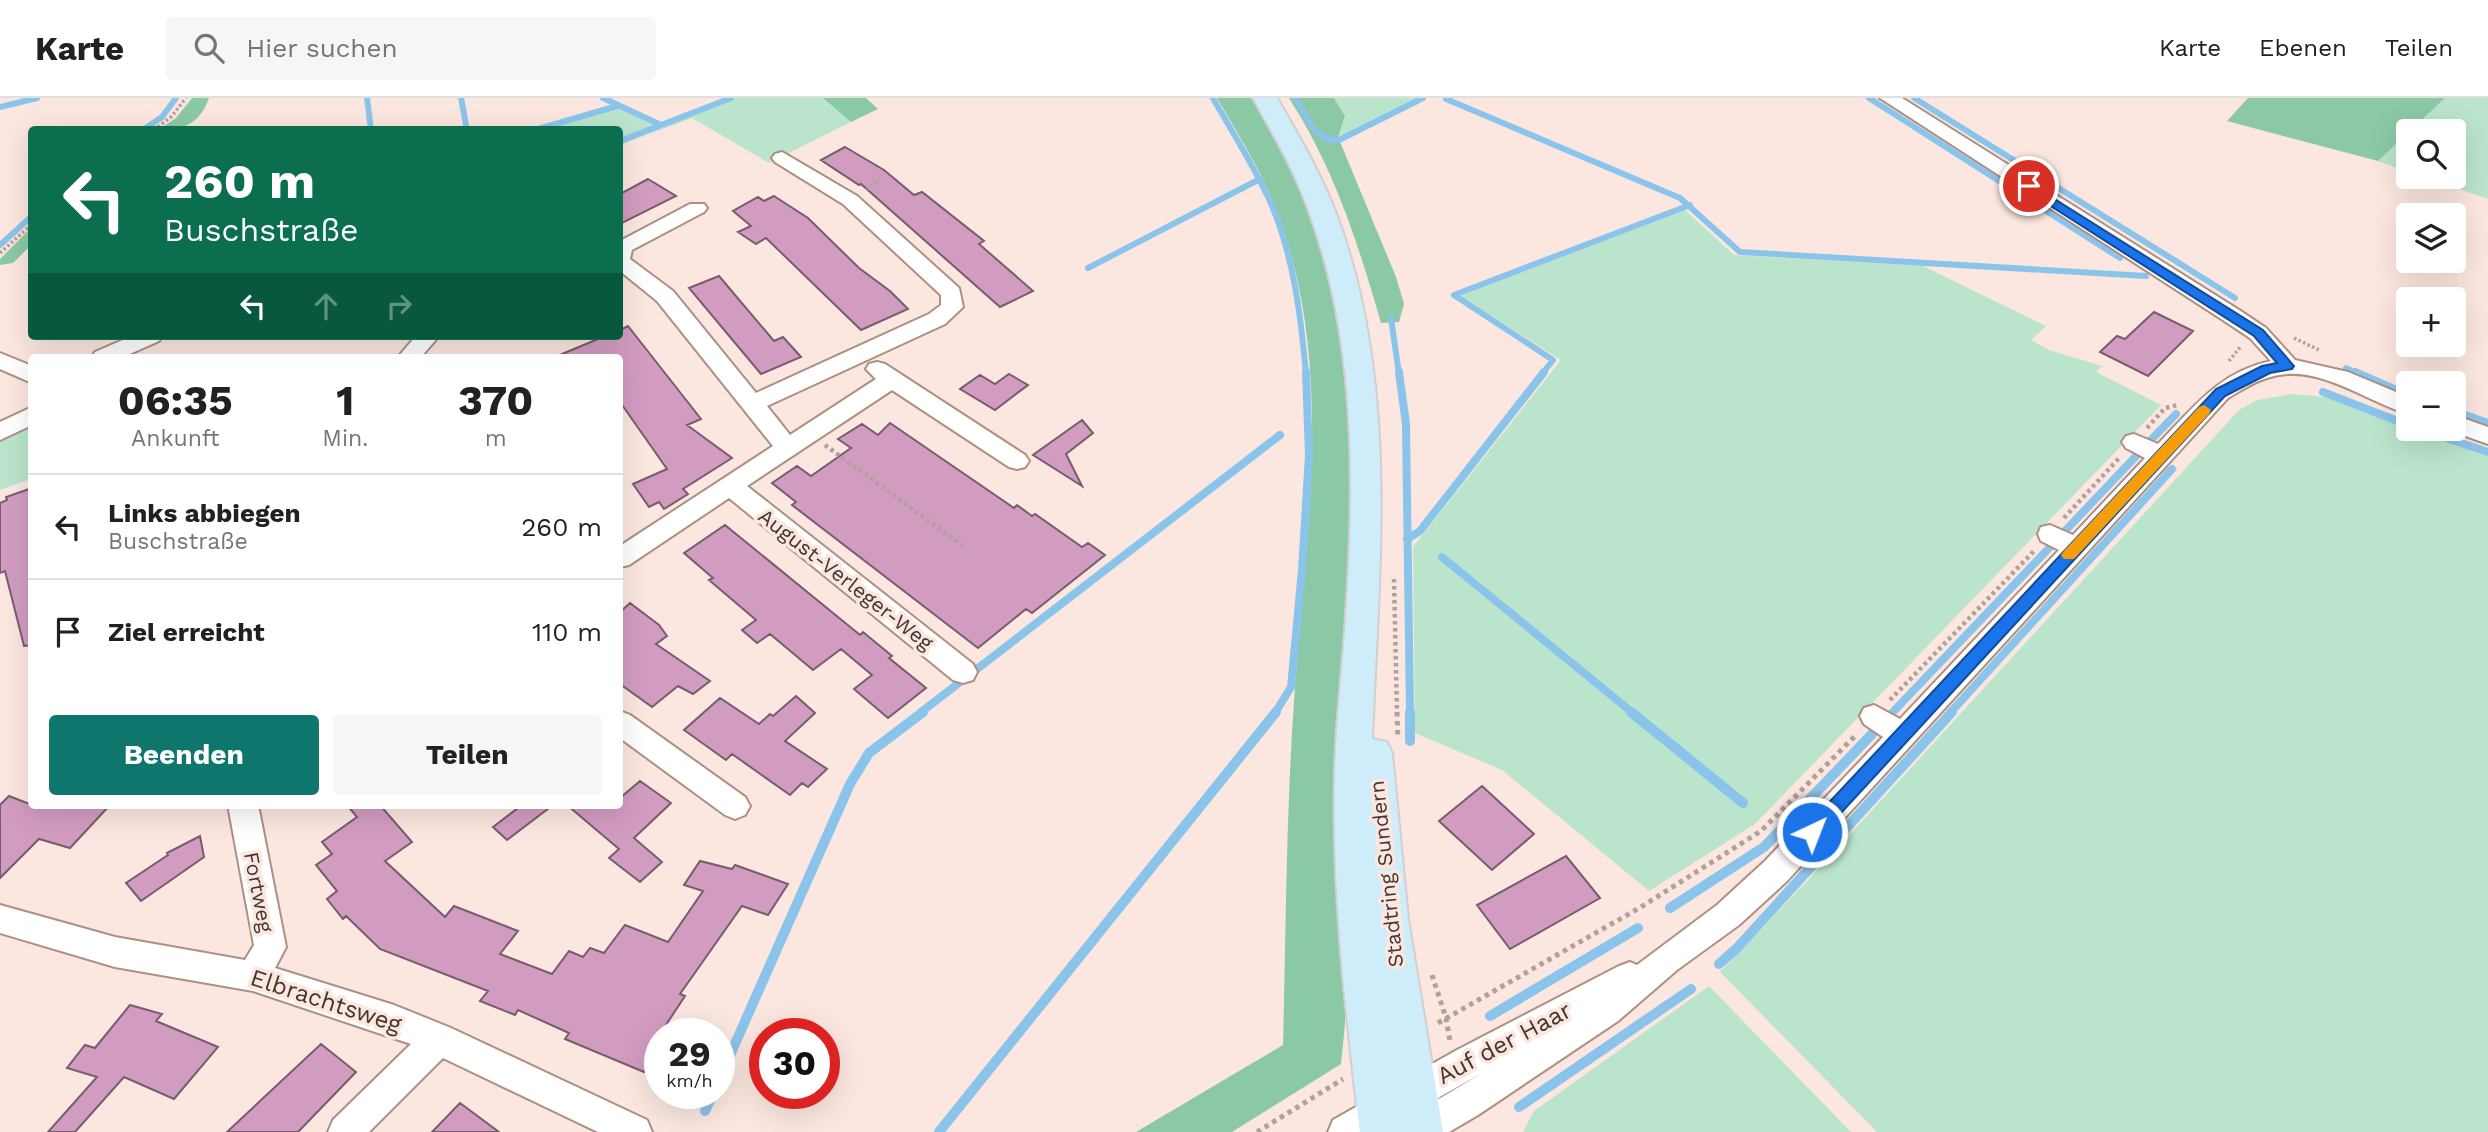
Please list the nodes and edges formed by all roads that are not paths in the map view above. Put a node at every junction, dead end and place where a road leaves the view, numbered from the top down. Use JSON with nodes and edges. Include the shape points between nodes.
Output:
{"nodes":[{"id":1,"x":1265,"y":98,"type":"edge"},
{"id":2,"x":1889,"y":98,"type":"edge"},
{"id":3,"x":782,"y":158,"type":"dead end"},
{"id":4,"x":697,"y":208,"type":"dead end"},
{"id":5,"x":623,"y":247,"type":"edge"},
{"id":6,"x":623,"y":262,"type":"edge"},
{"id":7,"x":142,"y":340,"type":"edge"},
{"id":8,"x":424,"y":340,"type":"edge"},
{"id":9,"x":110,"y":354,"type":"edge"},
{"id":10,"x":412,"y":354,"type":"edge"},
{"id":11,"x":858,"y":356,"type":"junction"},
{"id":12,"x":0,"y":360,"type":"edge"},
{"id":13,"x":2288,"y":366,"type":"junction"},
{"id":14,"x":28,"y":374,"type":"edge"},
{"id":15,"x":892,"y":379,"type":"junction"},
{"id":16,"x":2396,"y":401,"type":"edge"},
{"id":17,"x":751,"y":404,"type":"junction"},
{"id":18,"x":28,"y":417,"type":"edge"},
{"id":19,"x":2466,"y":428,"type":"edge"},
{"id":20,"x":0,"y":432,"type":"edge"},
{"id":21,"x":2488,"y":436,"type":"edge"},
{"id":22,"x":2134,"y":442,"type":"dead end"},
{"id":23,"x":788,"y":448,"type":"junction"},
{"id":24,"x":2161,"y":456,"type":"junction"},
{"id":25,"x":1017,"y":461,"type":"dead end"},
{"id":26,"x":730,"y":486,"type":"junction"},
{"id":27,"x":2050,"y":534,"type":"dead end"},
{"id":28,"x":2075,"y":548,"type":"junction"},
{"id":29,"x":623,"y":556,"type":"edge"},
{"id":30,"x":963,"y":672,"type":"dead end"},
{"id":31,"x":1874,"y":716,"type":"dead end"},
{"id":32,"x":623,"y":725,"type":"edge"},
{"id":33,"x":1902,"y":735,"type":"junction"},
{"id":34,"x":735,"y":806,"type":"dead end"},
{"id":35,"x":244,"y":809,"type":"edge"},
{"id":36,"x":0,"y":919,"type":"edge"},
{"id":37,"x":253,"y":976,"type":"junction"},
{"id":38,"x":439,"y":1039,"type":"junction"},
{"id":39,"x":1397,"y":1123,"type":"edge"},
{"id":40,"x":345,"y":1132,"type":"edge"},
{"id":41,"x":635,"y":1132,"type":"edge"}],
"edges":[{"from":1,"to":39,"type":"main road","name":"Stadtring Sundern","via":[[1320,202],[1343,278],[1358,361],[1366,450],[1353,887]]},
{"from":2,"to":13,"type":"street","via":[[2258,333]]},
{"from":3,"to":11,"type":"street","via":[[850,200],[951,293],[952,307],[937,319]]},
{"from":4,"to":5,"type":"street"},
{"from":6,"to":17,"type":"street","via":[[665,296]]},
{"from":7,"to":9,"type":"street"},
{"from":8,"to":10,"type":"street"},
{"from":11,"to":15,"type":"street"},
{"from":11,"to":17,"type":"street"},
{"from":12,"to":14,"type":"street"},
{"from":13,"to":16,"type":"street","via":[[2324,372]]},
{"from":13,"to":24,"type":"street","name":"Auf der Haar","via":[[2267,369],[2220,393]]},
{"from":15,"to":23,"type":"street"},
{"from":15,"to":25,"type":"street"},
{"from":17,"to":23,"type":"street"},
{"from":18,"to":20,"type":"street"},
{"from":19,"to":21,"type":"street"},
{"from":22,"to":24,"type":"street"},
{"from":23,"to":26,"type":"street"},
{"from":24,"to":28,"type":"street","name":"Auf der Haar"},
{"from":26,"to":29,"type":"street"},
{"from":26,"to":30,"type":"street","name":"August-Verleger-Weg"},
{"from":27,"to":28,"type":"street"},
{"from":28,"to":33,"type":"street","name":"Auf der Haar"},
{"from":31,"to":33,"type":"street"},
{"from":32,"to":34,"type":"street"},
{"from":33,"to":39,"type":"street","name":"Auf der Haar","via":[[1776,871],[1607,1010]]},
{"from":35,"to":37,"type":"street","name":"Fortweg","via":[[270,947]]},
{"from":36,"to":37,"type":"street","name":"Elbrachtsweg","via":[[115,952]]},
{"from":37,"to":38,"type":"street","name":"Elbrachtsweg"},
{"from":38,"to":40,"type":"street"},
{"from":38,"to":41,"type":"street","name":"Elbrachtsweg"}]}
